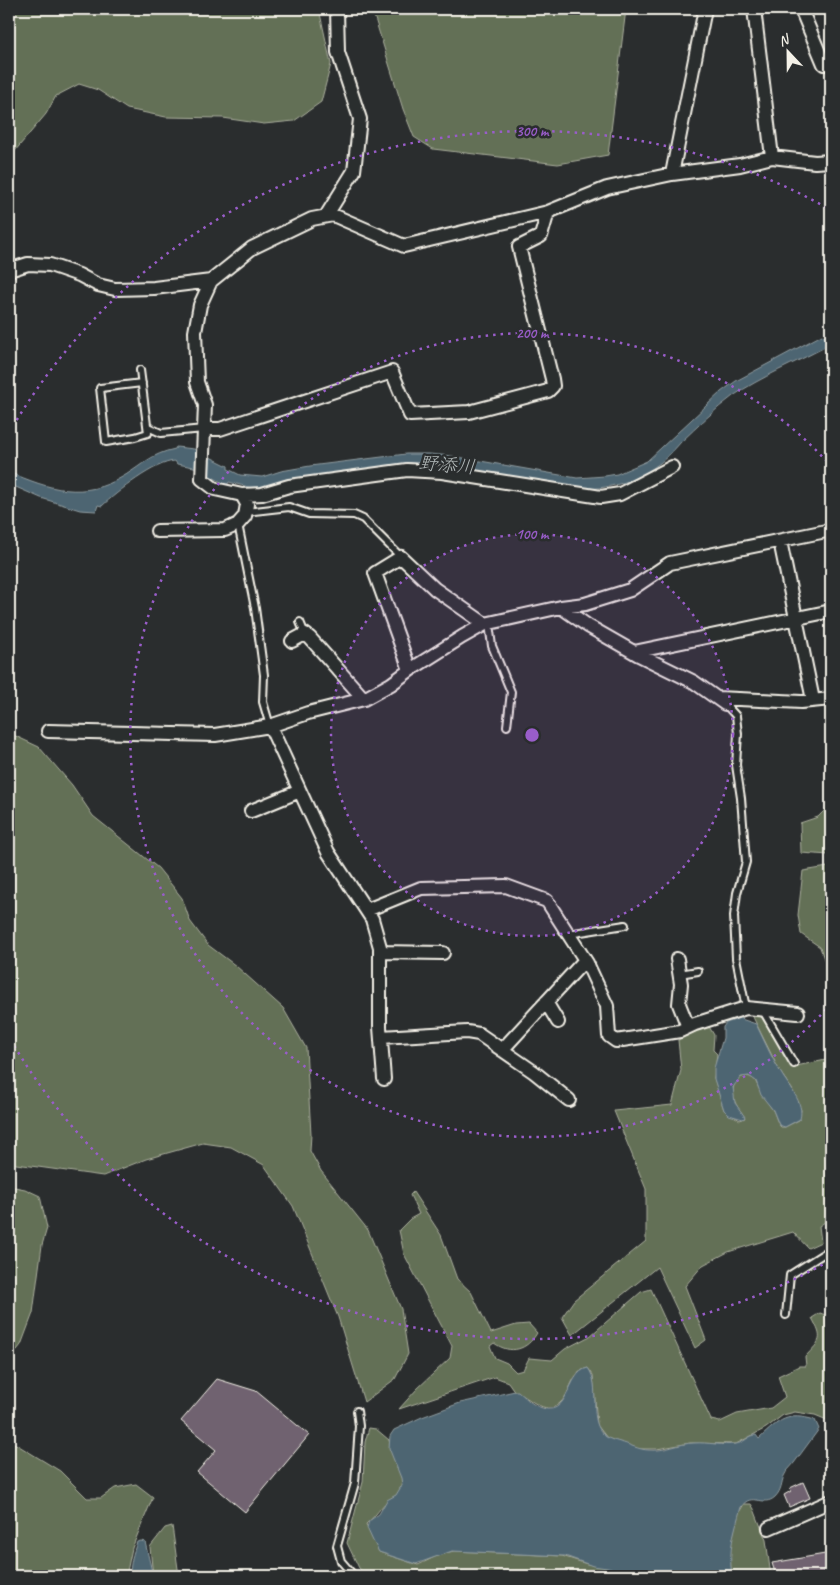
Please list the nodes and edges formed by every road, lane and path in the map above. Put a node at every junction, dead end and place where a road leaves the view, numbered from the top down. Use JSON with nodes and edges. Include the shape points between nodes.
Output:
{"nodes":[{"id":1,"x":337,"y":9,"type":"edge"},
{"id":2,"x":705,"y":9,"type":"edge"},
{"id":3,"x":754,"y":9,"type":"edge"},
{"id":4,"x":801,"y":9,"type":"edge"},
{"id":5,"x":824,"y":64,"type":"dead end"},
{"id":6,"x":772,"y":157,"type":"junction"},
{"id":7,"x":831,"y":161,"type":"edge"},
{"id":8,"x":672,"y":174,"type":"junction"},
{"id":9,"x":548,"y":212,"type":"junction"},
{"id":10,"x":326,"y":216,"type":"junction"},
{"id":11,"x":9,"y":270,"type":"edge"},
{"id":12,"x":211,"y":281,"type":"junction"},
{"id":13,"x":140,"y":370,"type":"dead end"},
{"id":14,"x":142,"y":383,"type":"junction"},
{"id":15,"x":148,"y":428,"type":"junction"},
{"id":16,"x":204,"y":429,"type":"junction"},
{"id":17,"x":672,"y":467,"type":"dead end"},
{"id":18,"x":242,"y":495,"type":"junction"},
{"id":19,"x":246,"y":512,"type":"junction"},
{"id":20,"x":238,"y":524,"type":"junction"},
{"id":21,"x":157,"y":530,"type":"dead end"},
{"id":22,"x":831,"y":530,"type":"edge"},
{"id":23,"x":780,"y":540,"type":"junction"},
{"id":24,"x":400,"y":557,"type":"junction"},
{"id":25,"x":561,"y":607,"type":"junction"},
{"id":26,"x":831,"y":611,"type":"edge"},
{"id":27,"x":796,"y":619,"type":"junction"},
{"id":28,"x":487,"y":624,"type":"junction"},
{"id":29,"x":292,"y":641,"type":"dead end"},
{"id":30,"x":634,"y":652,"type":"junction"},
{"id":31,"x":410,"y":670,"type":"junction"},
{"id":32,"x":364,"y":699,"type":"junction"},
{"id":33,"x":831,"y":699,"type":"edge"},
{"id":34,"x":813,"y":700,"type":"junction"},
{"id":35,"x":722,"y":701,"type":"junction"},
{"id":36,"x":270,"y":726,"type":"junction"},
{"id":37,"x":507,"y":726,"type":"dead end"},
{"id":38,"x":48,"y":731,"type":"dead end"},
{"id":39,"x":300,"y":791,"type":"junction"},
{"id":40,"x":251,"y":812,"type":"dead end"},
{"id":41,"x":367,"y":910,"type":"junction"},
{"id":42,"x":625,"y":925,"type":"dead end"},
{"id":43,"x":568,"y":934,"type":"junction"},
{"id":44,"x":380,"y":952,"type":"junction"},
{"id":45,"x":442,"y":953,"type":"dead end"},
{"id":46,"x":676,"y":959,"type":"dead end"},
{"id":47,"x":585,"y":960,"type":"junction"},
{"id":48,"x":698,"y":971,"type":"dead end"},
{"id":49,"x":679,"y":974,"type":"junction"},
{"id":50,"x":546,"y":1002,"type":"junction"},
{"id":51,"x":746,"y":1008,"type":"junction"},
{"id":52,"x":762,"y":1009,"type":"junction"},
{"id":53,"x":798,"y":1013,"type":"dead end"},
{"id":54,"x":558,"y":1022,"type":"dead end"},
{"id":55,"x":688,"y":1027,"type":"junction"},
{"id":56,"x":381,"y":1037,"type":"junction"},
{"id":57,"x":502,"y":1050,"type":"junction"},
{"id":58,"x":794,"y":1064,"type":"dead end"},
{"id":59,"x":384,"y":1079,"type":"dead end"},
{"id":60,"x":569,"y":1100,"type":"dead end"},
{"id":61,"x":831,"y":1249,"type":"edge"},
{"id":62,"x":786,"y":1315,"type":"dead end"},
{"id":63,"x":357,"y":1411,"type":"dead end"},
{"id":64,"x":831,"y":1500,"type":"edge"},
{"id":65,"x":769,"y":1528,"type":"dead end"},
{"id":66,"x":354,"y":1576,"type":"edge"}],
"edges":[{"from":1,"to":10,"type":"street","via":[[338,52],[360,119],[354,171]]},
{"from":2,"to":8,"type":"street"},
{"from":3,"to":6,"type":"street"},
{"from":4,"to":5,"type":"street"},
{"from":6,"to":7,"type":"street"},
{"from":6,"to":8,"type":"street","via":[[740,165]]},
{"from":8,"to":9,"type":"street","via":[[607,188]]},
{"from":9,"to":10,"type":"street","via":[[404,246],[333,215]]},
{"from":9,"to":16,"type":"street","via":[[541,236],[519,247],[552,379],[553,386],[548,391],[469,412],[410,415],[392,372],[220,430]]},
{"from":10,"to":12,"type":"street","via":[[312,219],[252,248]]},
{"from":11,"to":12,"type":"street","via":[[28,264],[50,266],[114,288],[154,288]]},
{"from":12,"to":16,"type":"street","via":[[200,305],[195,332],[197,382],[205,405]]},
{"from":13,"to":14,"type":"lane"},
{"from":14,"to":15,"type":"lane"},
{"from":14,"to":15,"type":"lane","via":[[100,388],[106,442],[148,433]]},
{"from":15,"to":16,"type":"lane","via":[[161,433]]},
{"from":16,"to":18,"type":"street","via":[[202,479],[215,489]]},
{"from":17,"to":18,"type":"street","via":[[620,494],[601,498],[442,472],[407,470]]},
{"from":18,"to":19,"type":"street","via":[[247,504]]},
{"from":19,"to":20,"type":"street"},
{"from":19,"to":24,"type":"lane","via":[[289,507],[309,514],[354,515],[363,519]]},
{"from":20,"to":21,"type":"street","via":[[225,530]]},
{"from":20,"to":36,"type":"lane","via":[[255,608],[264,675],[263,702]]},
{"from":22,"to":23,"type":"street"},
{"from":23,"to":25,"type":"street","via":[[670,563],[630,590],[585,604]]},
{"from":23,"to":27,"type":"street"},
{"from":24,"to":28,"type":"street","via":[[435,589]]},
{"from":24,"to":31,"type":"street","via":[[375,573]]},
{"from":25,"to":28,"type":"street"},
{"from":25,"to":30,"type":"street"},
{"from":26,"to":27,"type":"street"},
{"from":27,"to":30,"type":"street"},
{"from":27,"to":34,"type":"street"},
{"from":28,"to":31,"type":"street"},
{"from":28,"to":37,"type":"lane","via":[[492,646],[511,692]]},
{"from":29,"to":32,"type":"street","via":[[302,628]]},
{"from":30,"to":35,"type":"street","via":[[694,682]]},
{"from":31,"to":32,"type":"street"},
{"from":32,"to":36,"type":"street","via":[[308,712]]},
{"from":33,"to":34,"type":"street"},
{"from":34,"to":35,"type":"street"},
{"from":35,"to":51,"type":"lane","via":[[736,716],[738,734],[736,765],[746,862],[734,916],[736,958]]},
{"from":36,"to":38,"type":"street","via":[[215,735]]},
{"from":36,"to":39,"type":"street"},
{"from":39,"to":40,"type":"street"},
{"from":39,"to":41,"type":"street","via":[[328,852]]},
{"from":41,"to":43,"type":"street","via":[[421,888],[506,886],[547,901]]},
{"from":41,"to":44,"type":"street"},
{"from":42,"to":43,"type":"lane"},
{"from":43,"to":47,"type":"street"},
{"from":44,"to":45,"type":"street"},
{"from":44,"to":56,"type":"street"},
{"from":46,"to":49,"type":"street"},
{"from":47,"to":50,"type":"street"},
{"from":47,"to":55,"type":"street","via":[[607,1006],[609,1036],[616,1041]]},
{"from":48,"to":49,"type":"lane"},
{"from":49,"to":55,"type":"street","via":[[679,1004]]},
{"from":50,"to":54,"type":"street"},
{"from":50,"to":57,"type":"street"},
{"from":51,"to":52,"type":"street"},
{"from":51,"to":55,"type":"street"},
{"from":52,"to":53,"type":"street"},
{"from":52,"to":58,"type":"lane"},
{"from":56,"to":57,"type":"street","via":[[468,1032],[479,1034]]},
{"from":56,"to":59,"type":"street"},
{"from":57,"to":60,"type":"street"},
{"from":61,"to":62,"type":"lane","via":[[790,1275]]},
{"from":63,"to":66,"type":"lane","via":[[355,1483],[338,1546],[341,1561]]},
{"from":64,"to":65,"type":"street"}]}
